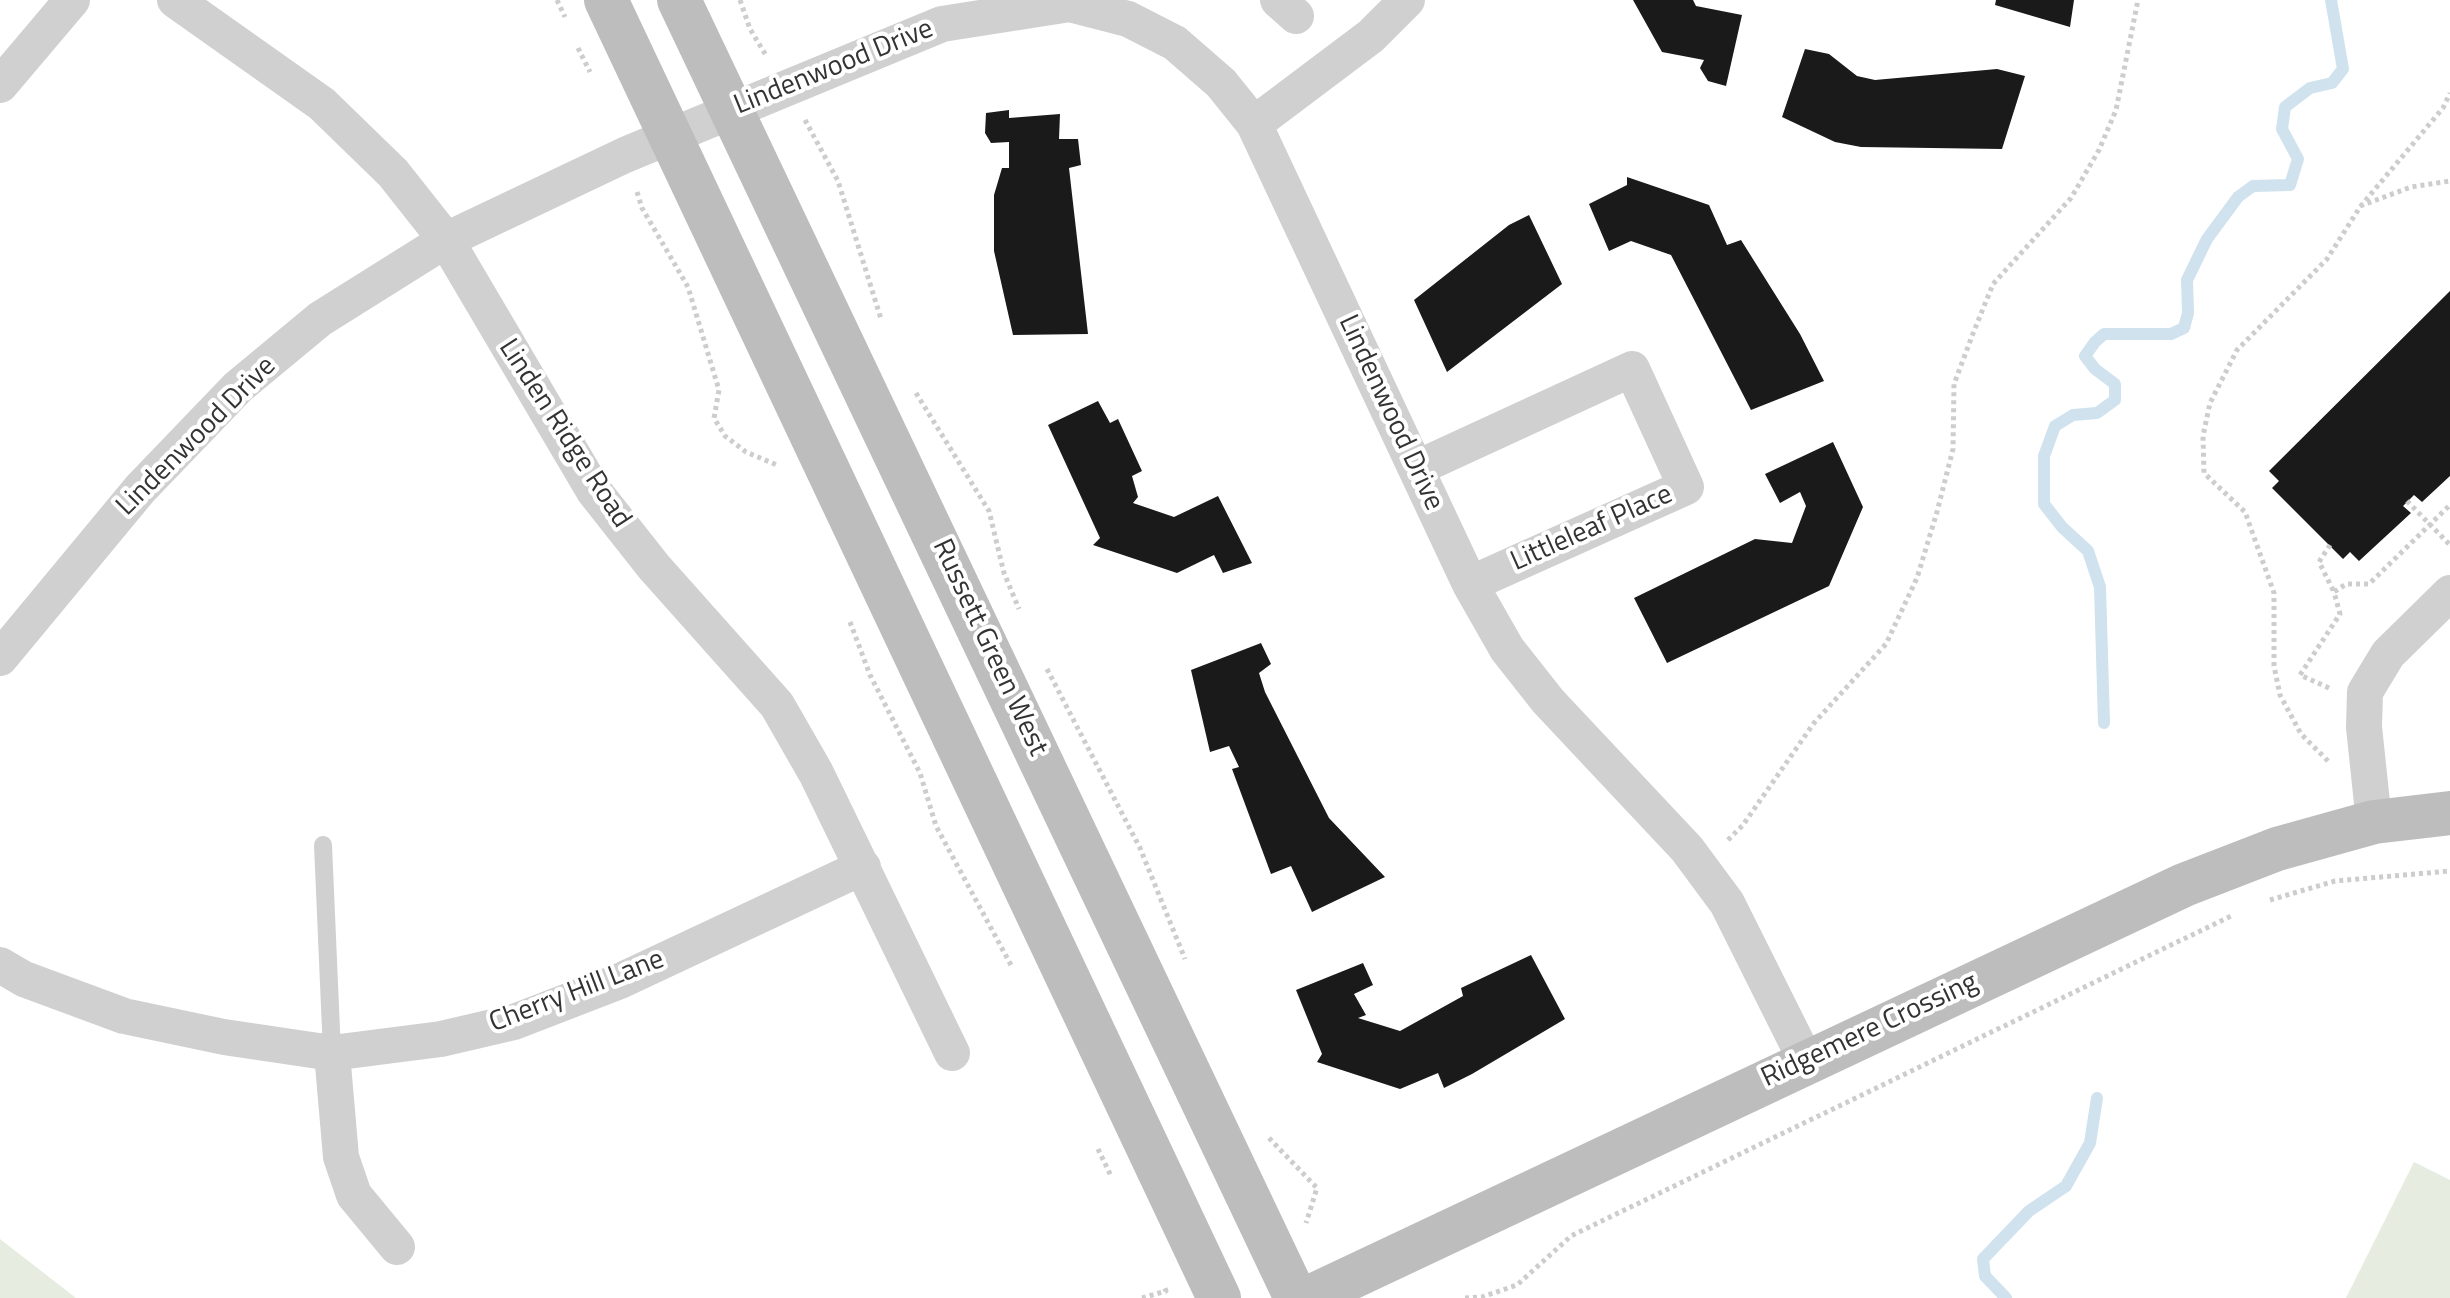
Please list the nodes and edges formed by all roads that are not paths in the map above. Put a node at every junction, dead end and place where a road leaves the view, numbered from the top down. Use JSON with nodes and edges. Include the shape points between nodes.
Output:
{"nodes":[{"id":1,"x":72,"y":0,"type":"edge"},
{"id":2,"x":175,"y":0,"type":"edge"},
{"id":3,"x":606,"y":0,"type":"edge"},
{"id":4,"x":679,"y":0,"type":"edge"},
{"id":5,"x":1407,"y":0,"type":"edge"},
{"id":6,"x":1070,"y":2,"type":"edge"},
{"id":7,"x":0,"y":85,"type":"edge"},
{"id":8,"x":732,"y":109,"type":"junction"},
{"id":9,"x":1254,"y":124,"type":"junction"},
{"id":10,"x":670,"y":137,"type":"junction"},
{"id":11,"x":446,"y":240,"type":"junction"},
{"id":12,"x":1417,"y":468,"type":"junction"},
{"id":13,"x":1470,"y":584,"type":"junction"},
{"id":14,"x":2450,"y":593,"type":"edge"},
{"id":15,"x":0,"y":658,"type":"edge"},
{"id":16,"x":2450,"y":813,"type":"edge"},
{"id":17,"x":2374,"y":822,"type":"junction"},
{"id":18,"x":323,"y":845,"type":"dead end"},
{"id":19,"x":863,"y":867,"type":"junction"},
{"id":20,"x":0,"y":965,"type":"edge"},
{"id":21,"x":332,"y":1053,"type":"junction"},
{"id":22,"x":952,"y":1053,"type":"dead end"},
{"id":23,"x":1806,"y":1061,"type":"junction"},
{"id":24,"x":397,"y":1247,"type":"dead end"},
{"id":25,"x":1219,"y":1298,"type":"edge"},
{"id":26,"x":1296,"y":1298,"type":"edge"},
{"id":27,"x":1308,"y":1298,"type":"edge"}],
"edges":[{"from":1,"to":7,"type":"street"},
{"from":2,"to":11,"type":"street","name":"Linden Ridge Road","via":[[322,104],[393,173]]},
{"from":3,"to":10,"type":"street"},
{"from":4,"to":8,"type":"street","name":"Russett Green West"},
{"from":5,"to":9,"type":"street","via":[[1371,36]]},
{"from":6,"to":8,"type":"street","name":"Lindenwood Drive","via":[[942,24]]},
{"from":6,"to":9,"type":"street","name":"Lindenwood Drive","via":[[1128,19],[1175,43],[1221,83]]},
{"from":8,"to":10,"type":"street","name":"Lindenwood Drive"},
{"from":8,"to":26,"type":"street","name":"Russett Green West"},
{"from":9,"to":12,"type":"street","name":"Lindenwood Drive"},
{"from":10,"to":11,"type":"street","name":"Lindenwood Drive"},
{"from":10,"to":25,"type":"street"},
{"from":11,"to":15,"type":"street","name":"Lindenwood Drive","via":[[320,319],[238,387],[140,489]]},
{"from":11,"to":19,"type":"street","name":"Linden Ridge Road","via":[[594,491],[777,705]]},
{"from":12,"to":13,"type":"street","name":"Lindenwood Drive"},
{"from":12,"to":13,"type":"street","name":"Littleleaf Place","via":[[1632,369],[1686,487]]},
{"from":13,"to":23,"type":"street","name":"Lindenwood Drive","via":[[1507,649],[1548,701],[1727,903]]},
{"from":14,"to":17,"type":"street","via":[[2388,654],[2365,692]]},
{"from":16,"to":17,"type":"street","name":"Ridgemere Crossing"},
{"from":17,"to":23,"type":"street","name":"Ridgemere Crossing","via":[[2277,849],[2184,885]]},
{"from":18,"to":21,"type":"lane"},
{"from":19,"to":21,"type":"street","name":"Cherry Hill Lane","via":[[620,981],[514,1022],[441,1039]]},
{"from":19,"to":22,"type":"street","name":"Linden Ridge Road"},
{"from":20,"to":21,"type":"street","name":"Cherry Hill Lane","via":[[124,1016]]},
{"from":21,"to":24,"type":"street","via":[[341,1157],[354,1195]]},
{"from":23,"to":27,"type":"street","name":"Ridgemere Crossing"}]}
